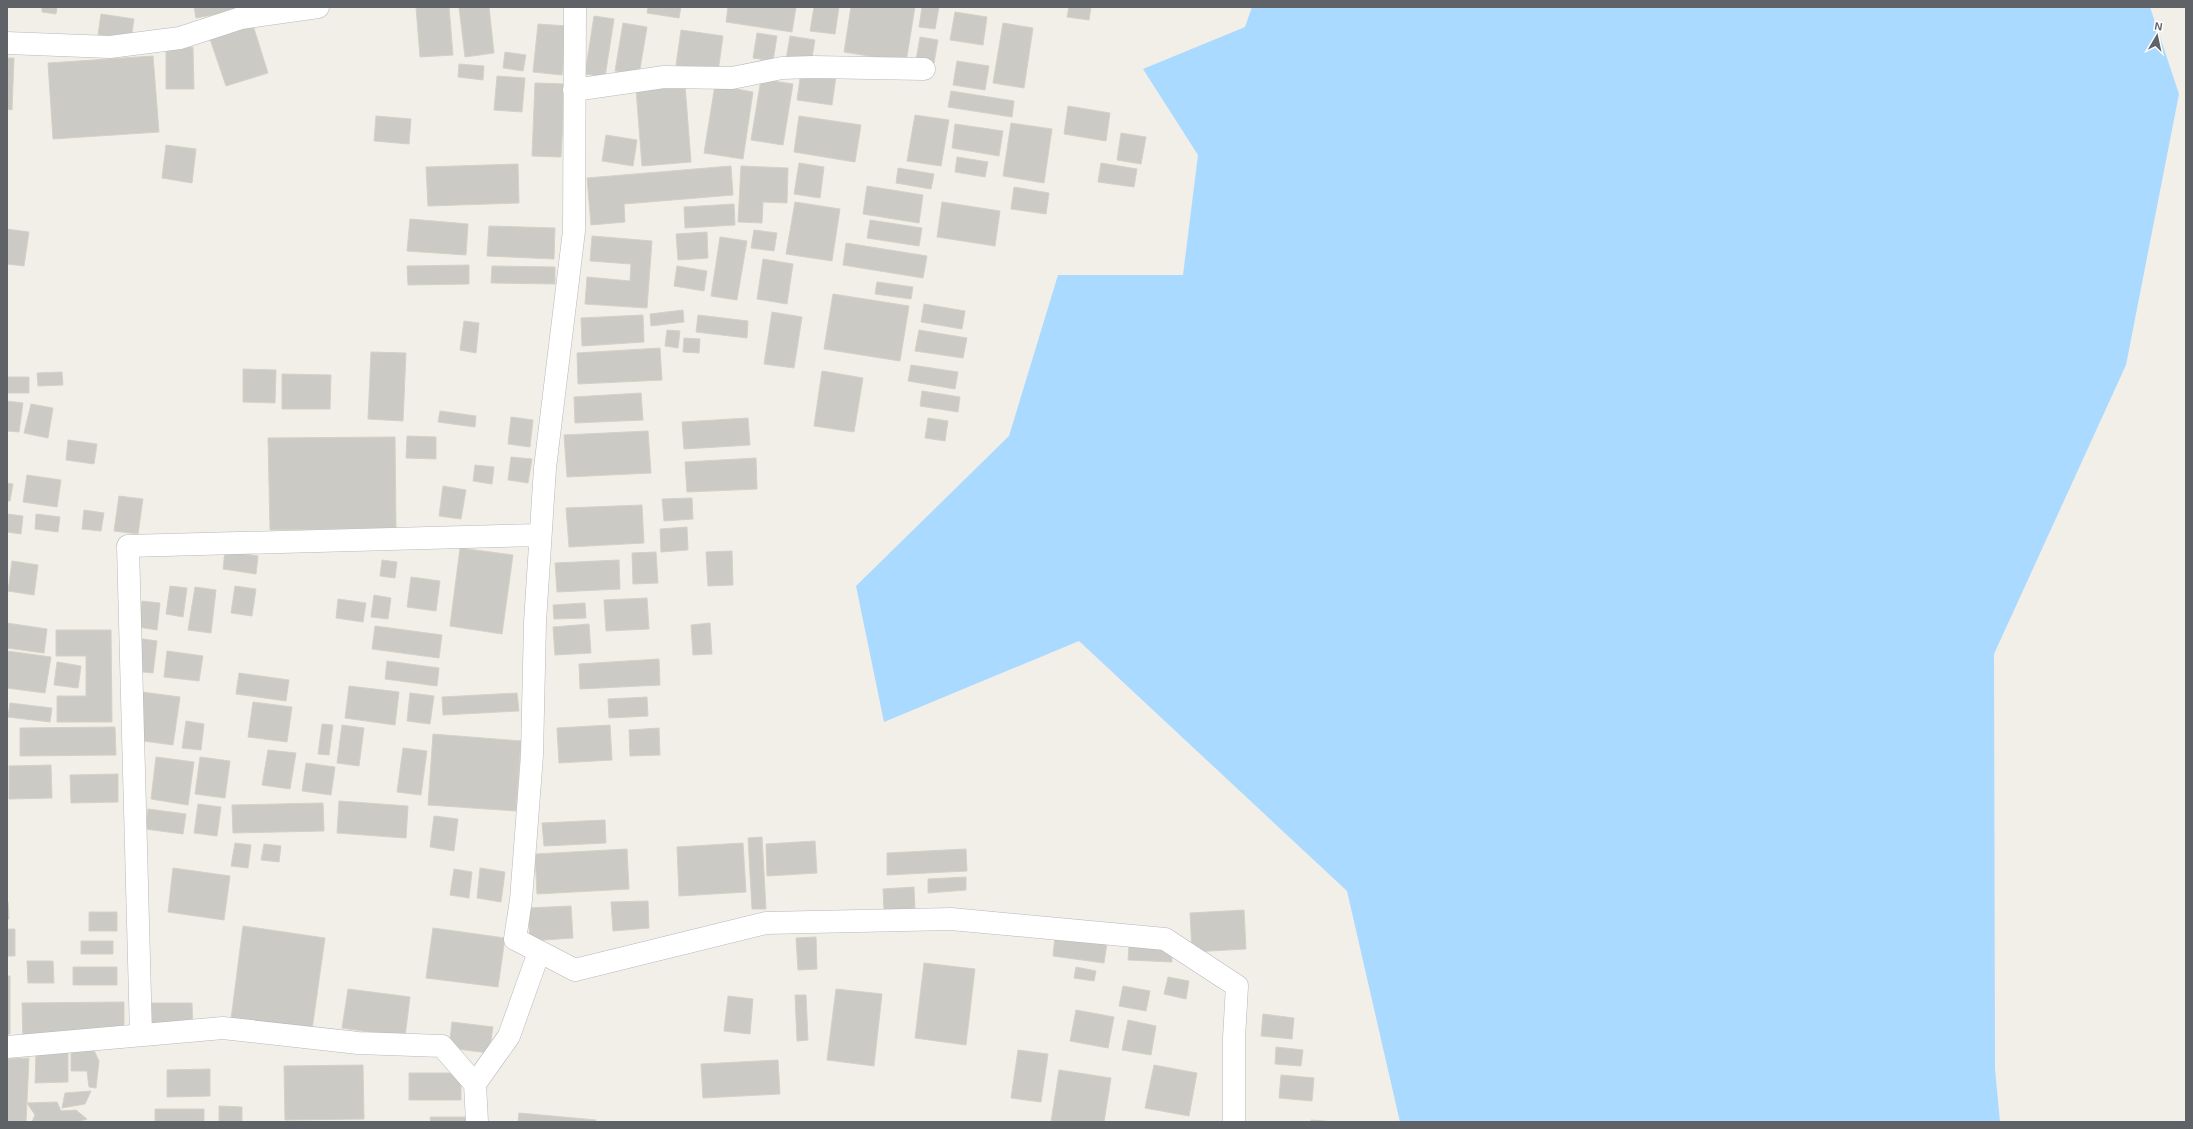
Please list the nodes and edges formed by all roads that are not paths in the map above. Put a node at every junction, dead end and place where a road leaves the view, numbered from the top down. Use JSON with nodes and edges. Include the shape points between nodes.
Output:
{"nodes":[{"id":1,"x":318,"y":7,"type":"edge"},
{"id":2,"x":575,"y":7,"type":"edge"},
{"id":3,"x":7,"y":43,"type":"edge"},
{"id":4,"x":924,"y":69,"type":"dead end"},
{"id":5,"x":574,"y":90,"type":"junction"},
{"id":6,"x":540,"y":535,"type":"junction"},
{"id":7,"x":539,"y":952,"type":"junction"},
{"id":8,"x":141,"y":1035,"type":"junction"},
{"id":9,"x":7,"y":1047,"type":"edge"},
{"id":10,"x":475,"y":1084,"type":"junction"},
{"id":11,"x":477,"y":1122,"type":"edge"},
{"id":12,"x":1234,"y":1122,"type":"edge"}],
"edges":[{"from":1,"to":3,"type":"street","via":[[241,18],[180,38],[118,46]]},
{"from":2,"to":5,"type":"street"},
{"from":4,"to":5,"type":"street","via":[[782,68],[732,78],[664,77]]},
{"from":5,"to":6,"type":"street","via":[[574,231],[545,468]]},
{"from":6,"to":7,"type":"street","via":[[532,755],[515,939]]},
{"from":6,"to":8,"type":"street","via":[[128,546]]},
{"from":7,"to":10,"type":"street","via":[[509,1036]]},
{"from":7,"to":12,"type":"street","via":[[575,970],[766,923],[951,919],[1165,939],[1237,986]]},
{"from":8,"to":9,"type":"street"},
{"from":8,"to":10,"type":"street","via":[[223,1028],[358,1043],[442,1046]]},
{"from":10,"to":11,"type":"street"}]}
